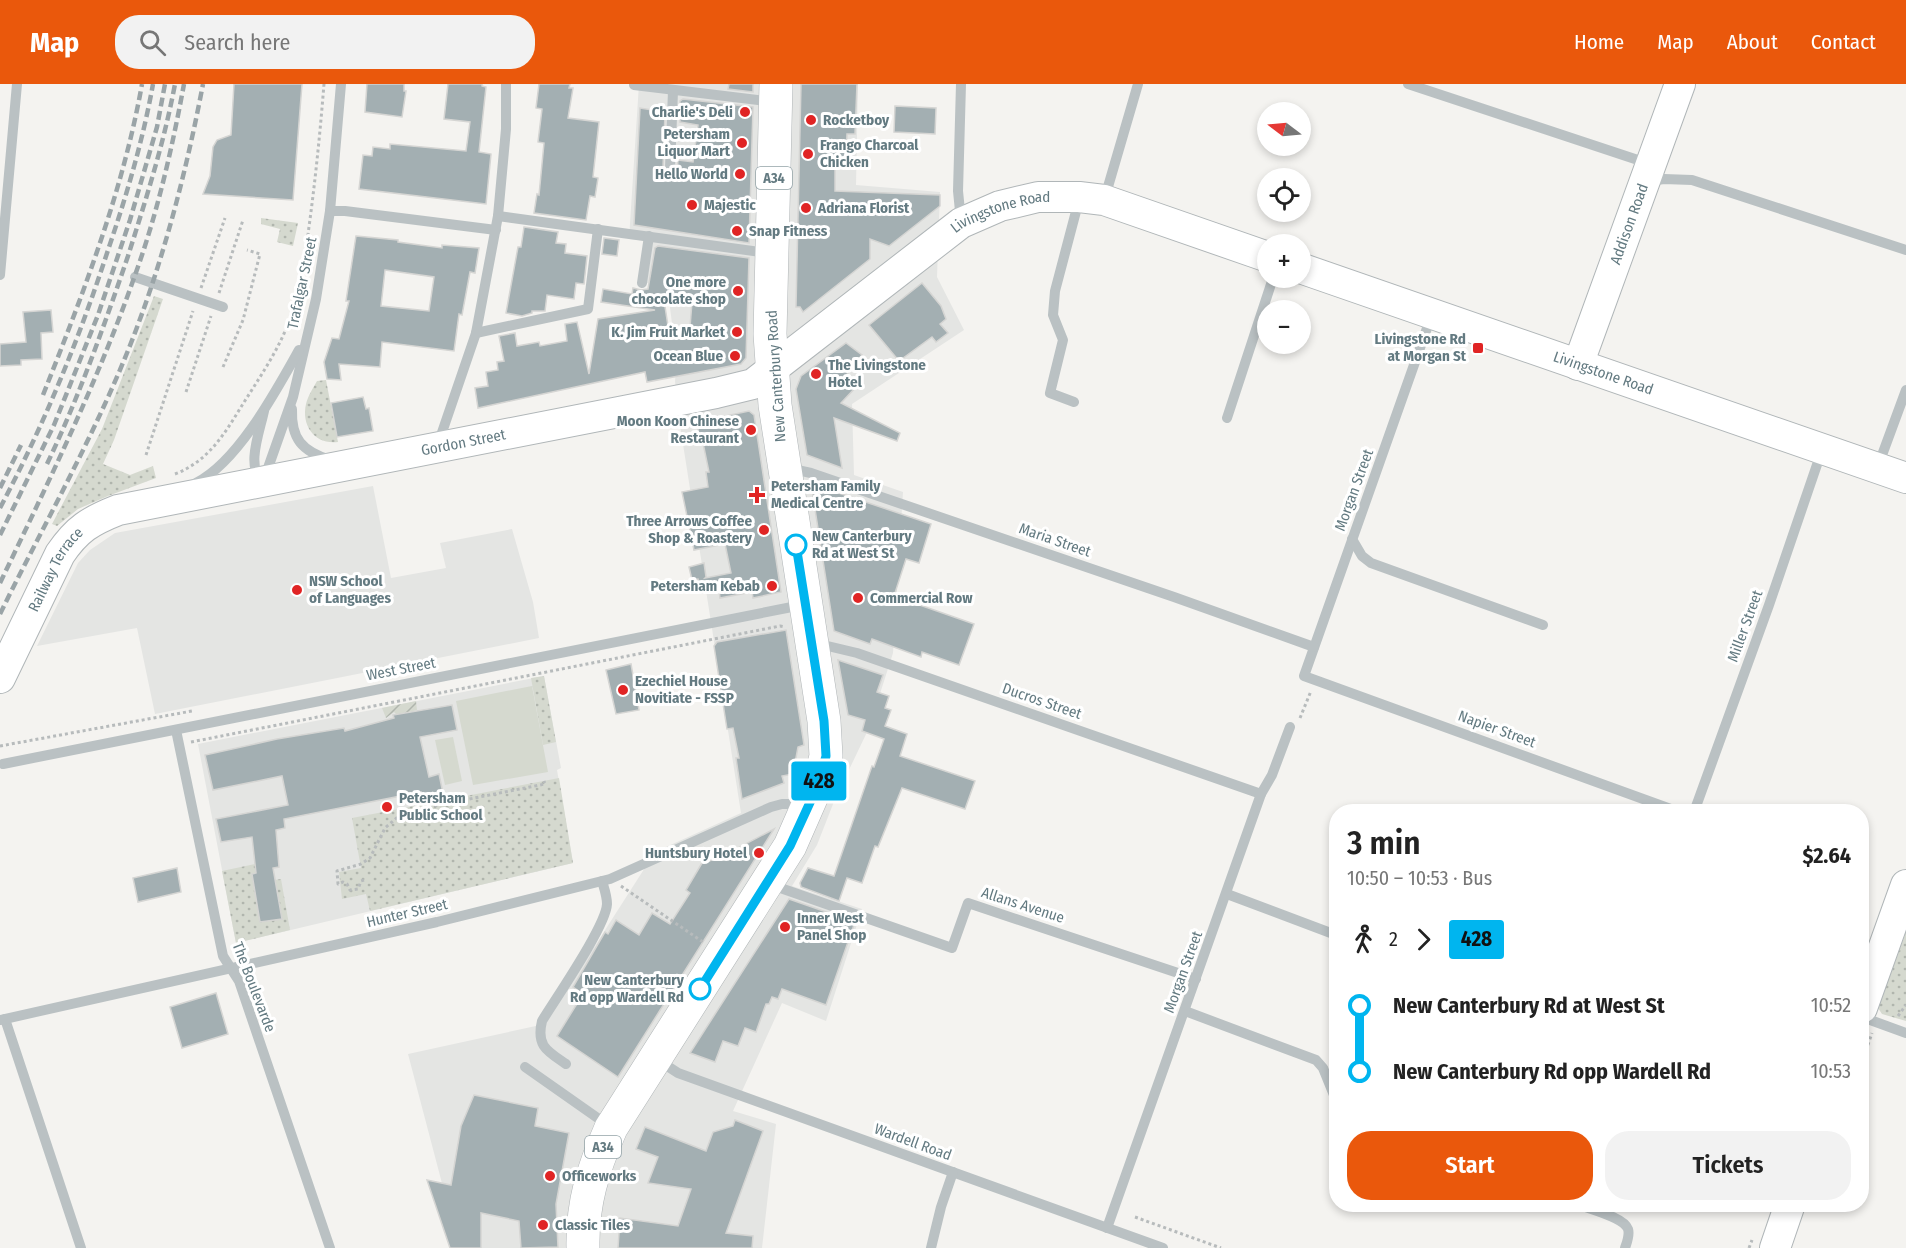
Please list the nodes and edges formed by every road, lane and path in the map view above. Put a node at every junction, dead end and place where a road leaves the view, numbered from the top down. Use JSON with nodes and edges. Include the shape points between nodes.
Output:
{"nodes":[{"id":1,"x":17,"y":84,"type":"edge"},
{"id":2,"x":324,"y":84,"type":"edge"},
{"id":3,"x":340,"y":84,"type":"edge"},
{"id":4,"x":506,"y":84,"type":"edge"},
{"id":5,"x":961,"y":84,"type":"edge"},
{"id":6,"x":1138,"y":84,"type":"edge"},
{"id":7,"x":1408,"y":84,"type":"edge"},
{"id":8,"x":1680,"y":84,"type":"edge"},
{"id":9,"x":634,"y":86,"type":"dead end"},
{"id":10,"x":673,"y":91,"type":"junction"},
{"id":11,"x":776,"y":93,"type":"edge"},
{"id":12,"x":670,"y":168,"type":"dead end"},
{"id":13,"x":1647,"y":173,"type":"junction"},
{"id":14,"x":1092,"y":199,"type":"junction"},
{"id":15,"x":330,"y":211,"type":"junction"},
{"id":16,"x":498,"y":216,"type":"junction"},
{"id":17,"x":225,"y":218,"type":"dead end"},
{"id":18,"x":961,"y":223,"type":"junction"},
{"id":19,"x":598,"y":229,"type":"junction"},
{"id":20,"x":496,"y":230,"type":"junction"},
{"id":21,"x":650,"y":236,"type":"junction"},
{"id":22,"x":247,"y":250,"type":"dead end"},
{"id":23,"x":1906,"y":250,"type":"edge"},
{"id":24,"x":771,"y":253,"type":"junction"},
{"id":25,"x":1257,"y":253,"type":"edge"},
{"id":26,"x":1311,"y":272,"type":"edge"},
{"id":27,"x":0,"y":275,"type":"edge"},
{"id":28,"x":135,"y":277,"type":"dead end"},
{"id":29,"x":642,"y":283,"type":"dead end"},
{"id":30,"x":1270,"y":288,"type":"edge"},
{"id":31,"x":198,"y":298,"type":"junction"},
{"id":32,"x":223,"y":307,"type":"dead end"},
{"id":33,"x":1432,"y":313,"type":"junction"},
{"id":34,"x":477,"y":333,"type":"junction"},
{"id":35,"x":305,"y":340,"type":"junction"},
{"id":36,"x":1578,"y":365,"type":"junction"},
{"id":37,"x":223,"y":367,"type":"dead end"},
{"id":38,"x":773,"y":369,"type":"junction"},
{"id":39,"x":1906,"y":390,"type":"edge"},
{"id":40,"x":293,"y":396,"type":"junction"},
{"id":41,"x":1074,"y":402,"type":"dead end"},
{"id":42,"x":264,"y":411,"type":"junction"},
{"id":43,"x":1227,"y":418,"type":"dead end"},
{"id":44,"x":148,"y":430,"type":"dead end"},
{"id":45,"x":153,"y":432,"type":"junction"},
{"id":46,"x":436,"y":448,"type":"junction"},
{"id":47,"x":1822,"y":449,"type":"junction"},
{"id":48,"x":146,"y":455,"type":"dead end"},
{"id":49,"x":350,"y":464,"type":"junction"},
{"id":50,"x":784,"y":468,"type":"junction"},
{"id":51,"x":1878,"y":468,"type":"junction"},
{"id":52,"x":172,"y":475,"type":"dead end"},
{"id":53,"x":1906,"y":478,"type":"edge"},
{"id":54,"x":263,"y":482,"type":"junction"},
{"id":55,"x":149,"y":504,"type":"junction"},
{"id":56,"x":1352,"y":539,"type":"junction"},
{"id":57,"x":801,"y":625,"type":"junction"},
{"id":58,"x":1543,"y":625,"type":"dead end"},
{"id":59,"x":1314,"y":648,"type":"junction"},
{"id":60,"x":0,"y":678,"type":"edge"},
{"id":61,"x":1309,"y":678,"type":"junction"},
{"id":62,"x":192,"y":711,"type":"dead end"},
{"id":63,"x":1290,"y":727,"type":"joint"},
{"id":64,"x":176,"y":730,"type":"junction"},
{"id":65,"x":179,"y":744,"type":"junction"},
{"id":66,"x":0,"y":746,"type":"edge"},
{"id":67,"x":3,"y":764,"type":"dead end"},
{"id":68,"x":544,"y":781,"type":"dead end"},
{"id":69,"x":1261,"y":794,"type":"junction"},
{"id":70,"x":809,"y":804,"type":"junction"},
{"id":71,"x":1657,"y":804,"type":"edge"},
{"id":72,"x":1697,"y":804,"type":"edge"},
{"id":73,"x":364,"y":880,"type":"dead end"},
{"id":74,"x":606,"y":880,"type":"junction"},
{"id":75,"x":768,"y":883,"type":"junction"},
{"id":76,"x":1906,"y":885,"type":"edge"},
{"id":77,"x":1227,"y":894,"type":"junction"},
{"id":78,"x":1329,"y":932,"type":"edge"},
{"id":79,"x":704,"y":942,"type":"dead end"},
{"id":80,"x":231,"y":969,"type":"junction"},
{"id":81,"x":1196,"y":979,"type":"junction"},
{"id":82,"x":1185,"y":1011,"type":"junction"},
{"id":83,"x":1869,"y":1012,"type":"edge"},
{"id":84,"x":1869,"y":1015,"type":"edge"},
{"id":85,"x":2,"y":1019,"type":"edge"},
{"id":86,"x":1906,"y":1033,"type":"edge"},
{"id":87,"x":655,"y":1059,"type":"junction"},
{"id":88,"x":566,"y":1064,"type":"dead end"},
{"id":89,"x":525,"y":1067,"type":"dead end"},
{"id":90,"x":1329,"y":1083,"type":"edge"},
{"id":91,"x":611,"y":1128,"type":"junction"},
{"id":92,"x":953,"y":1172,"type":"junction"},
{"id":93,"x":1598,"y":1212,"type":"edge"},
{"id":94,"x":1788,"y":1212,"type":"edge"},
{"id":95,"x":1135,"y":1217,"type":"dead end"},
{"id":96,"x":1107,"y":1228,"type":"junction"},
{"id":97,"x":79,"y":1248,"type":"edge"},
{"id":98,"x":330,"y":1248,"type":"edge"},
{"id":99,"x":583,"y":1248,"type":"edge"},
{"id":100,"x":931,"y":1248,"type":"edge"},
{"id":101,"x":1163,"y":1248,"type":"edge"},
{"id":102,"x":1221,"y":1248,"type":"edge"},
{"id":103,"x":1625,"y":1248,"type":"edge"},
{"id":104,"x":1775,"y":1248,"type":"edge"}],
"edges":[{"from":1,"to":27,"type":"street"},
{"from":2,"to":52,"type":"path","via":[[305,255],[287,327],[215,447],[200,461]]},
{"from":3,"to":15,"type":"street","name":"Trafalgar Street"},
{"from":4,"to":16,"type":"street"},
{"from":5,"to":18,"type":"street"},
{"from":6,"to":14,"type":"street"},
{"from":7,"to":13,"type":"street"},
{"from":8,"to":13,"type":"main road","name":"Addison Road"},
{"from":9,"to":10,"type":"street"},
{"from":10,"to":11,"type":"street"},
{"from":10,"to":12,"type":"street"},
{"from":11,"to":24,"type":"highway","name":"New Canterbury Road","number":"A34"},
{"from":13,"to":23,"type":"street","via":[[1664,179],[1692,180]]},
{"from":13,"to":36,"type":"main road","name":"Addison Road"},
{"from":14,"to":18,"type":"main road","name":"Livingstone Road","via":[[1038,197],[1000,206]]},
{"from":14,"to":25,"type":"main road","name":"Livingstone Road"},
{"from":14,"to":41,"type":"street","via":[[1055,291],[1053,315],[1064,340],[1050,393]]},
{"from":15,"to":20,"type":"street"},
{"from":15,"to":35,"type":"street","name":"Trafalgar Street"},
{"from":16,"to":19,"type":"street"},
{"from":16,"to":20,"type":"street"},
{"from":17,"to":31,"type":"path"},
{"from":18,"to":38,"type":"main road","name":"Livingstone Road"},
{"from":19,"to":21,"type":"street"},
{"from":19,"to":34,"type":"street","via":[[588,309]]},
{"from":20,"to":34,"type":"street"},
{"from":21,"to":24,"type":"street"},
{"from":21,"to":29,"type":"street"},
{"from":22,"to":37,"type":"path","via":[[260,254],[243,320]]},
{"from":24,"to":38,"type":"highway","name":"New Canterbury Road","number":"A34"},
{"from":26,"to":33,"type":"main road","name":"Livingstone Road"},
{"from":28,"to":31,"type":"street"},
{"from":30,"to":43,"type":"street"},
{"from":31,"to":32,"type":"street"},
{"from":31,"to":45,"type":"path"},
{"from":33,"to":36,"type":"main road","name":"Livingstone Road"},
{"from":33,"to":56,"type":"street","name":"Morgan Street"},
{"from":34,"to":46,"type":"street"},
{"from":35,"to":40,"type":"street","name":"Trafalgar Street"},
{"from":35,"to":42,"type":"street"},
{"from":36,"to":47,"type":"main road","name":"Livingstone Road"},
{"from":38,"to":46,"type":"main road","name":"Gordon Street","via":[[753,384],[741,387]]},
{"from":38,"to":50,"type":"highway","name":"New Canterbury Road","number":"A34"},
{"from":39,"to":51,"type":"street"},
{"from":40,"to":49,"type":"street","via":[[292,423],[300,444],[322,458]]},
{"from":40,"to":54,"type":"street","name":"Trafalgar Street"},
{"from":42,"to":54,"type":"street","via":[[254,465]]},
{"from":42,"to":55,"type":"street","via":[[213,473]]},
{"from":44,"to":45,"type":"path"},
{"from":45,"to":48,"type":"path"},
{"from":46,"to":49,"type":"main road","name":"Gordon Street"},
{"from":47,"to":51,"type":"main road","name":"Livingstone Road"},
{"from":47,"to":72,"type":"street","name":"Miller Street"},
{"from":49,"to":54,"type":"main road","name":"Gordon Street"},
{"from":50,"to":57,"type":"highway","name":"New Canterbury Road","number":"A34"},
{"from":50,"to":59,"type":"street","name":"Maria Street","via":[[811,473]]},
{"from":51,"to":53,"type":"main road","name":"Livingstone Road"},
{"from":54,"to":55,"type":"main road","name":"Gordon Street"},
{"from":55,"to":60,"type":"main road","name":"Railway Terrace","via":[[95,519],[72,537]]},
{"from":56,"to":58,"type":"street","via":[[1371,563]]},
{"from":56,"to":59,"type":"street","name":"Morgan Street"},
{"from":57,"to":64,"type":"street","name":"West Street"},
{"from":57,"to":65,"type":"path"},
{"from":57,"to":69,"type":"street","name":"Ducros Street","via":[[857,653]]},
{"from":57,"to":70,"type":"highway","name":"New Canterbury Road","number":"A34","via":[[826,739],[822,773]]},
{"from":59,"to":61,"type":"street","name":"Morgan Street"},
{"from":61,"to":63,"type":"path","via":[[1302,716]]},
{"from":61,"to":71,"type":"street","name":"Napier Street"},
{"from":62,"to":66,"type":"path"},
{"from":63,"to":69,"type":"street","name":"Morgan Street"},
{"from":64,"to":65,"type":"street","name":"The Boulevarde"},
{"from":64,"to":67,"type":"street","name":"West Street"},
{"from":65,"to":80,"type":"street","name":"The Boulevarde","via":[[223,956]]},
{"from":68,"to":73,"type":"path","via":[[545,784],[400,815],[385,828],[370,858],[337,871],[338,884],[347,884],[350,890],[358,889]]},
{"from":69,"to":77,"type":"street","name":"Morgan Street"},
{"from":70,"to":74,"type":"street","name":"Hunter Street","via":[[771,807]]},
{"from":70,"to":75,"type":"highway","name":"New Canterbury Road","number":"A34"},
{"from":74,"to":79,"type":"path"},
{"from":74,"to":80,"type":"street","name":"Hunter Street"},
{"from":74,"to":88,"type":"street","via":[[605,914],[540,1030],[548,1052]]},
{"from":75,"to":81,"type":"street","name":"Allans Avenue","via":[[952,948],[968,903]]},
{"from":75,"to":87,"type":"highway","name":"New Canterbury Road","number":"A34"},
{"from":76,"to":83,"type":"main road"},
{"from":77,"to":78,"type":"street"},
{"from":77,"to":81,"type":"street","name":"Morgan Street"},
{"from":80,"to":85,"type":"street","name":"Hunter Street"},
{"from":80,"to":98,"type":"street","name":"The Boulevarde","via":[[239,981]]},
{"from":81,"to":82,"type":"street","name":"Morgan Street"},
{"from":82,"to":90,"type":"street","via":[[1316,1060]]},
{"from":82,"to":96,"type":"street","name":"Morgan Street"},
{"from":84,"to":86,"type":"street"},
{"from":85,"to":97,"type":"street"},
{"from":87,"to":91,"type":"highway","name":"New Canterbury Road","number":"A34"},
{"from":87,"to":92,"type":"street","name":"Wardell Road","via":[[678,1073]]},
{"from":89,"to":91,"type":"street"},
{"from":91,"to":99,"type":"highway","name":"New Canterbury Road","number":"A34","via":[[585,1200]]},
{"from":92,"to":96,"type":"street","name":"Wardell Road"},
{"from":92,"to":100,"type":"street"},
{"from":93,"to":103,"type":"street","via":[[1621,1221],[1628,1229]]},
{"from":94,"to":104,"type":"main road"},
{"from":95,"to":102,"type":"path"},
{"from":96,"to":101,"type":"street","name":"Wardell Road"}]}
